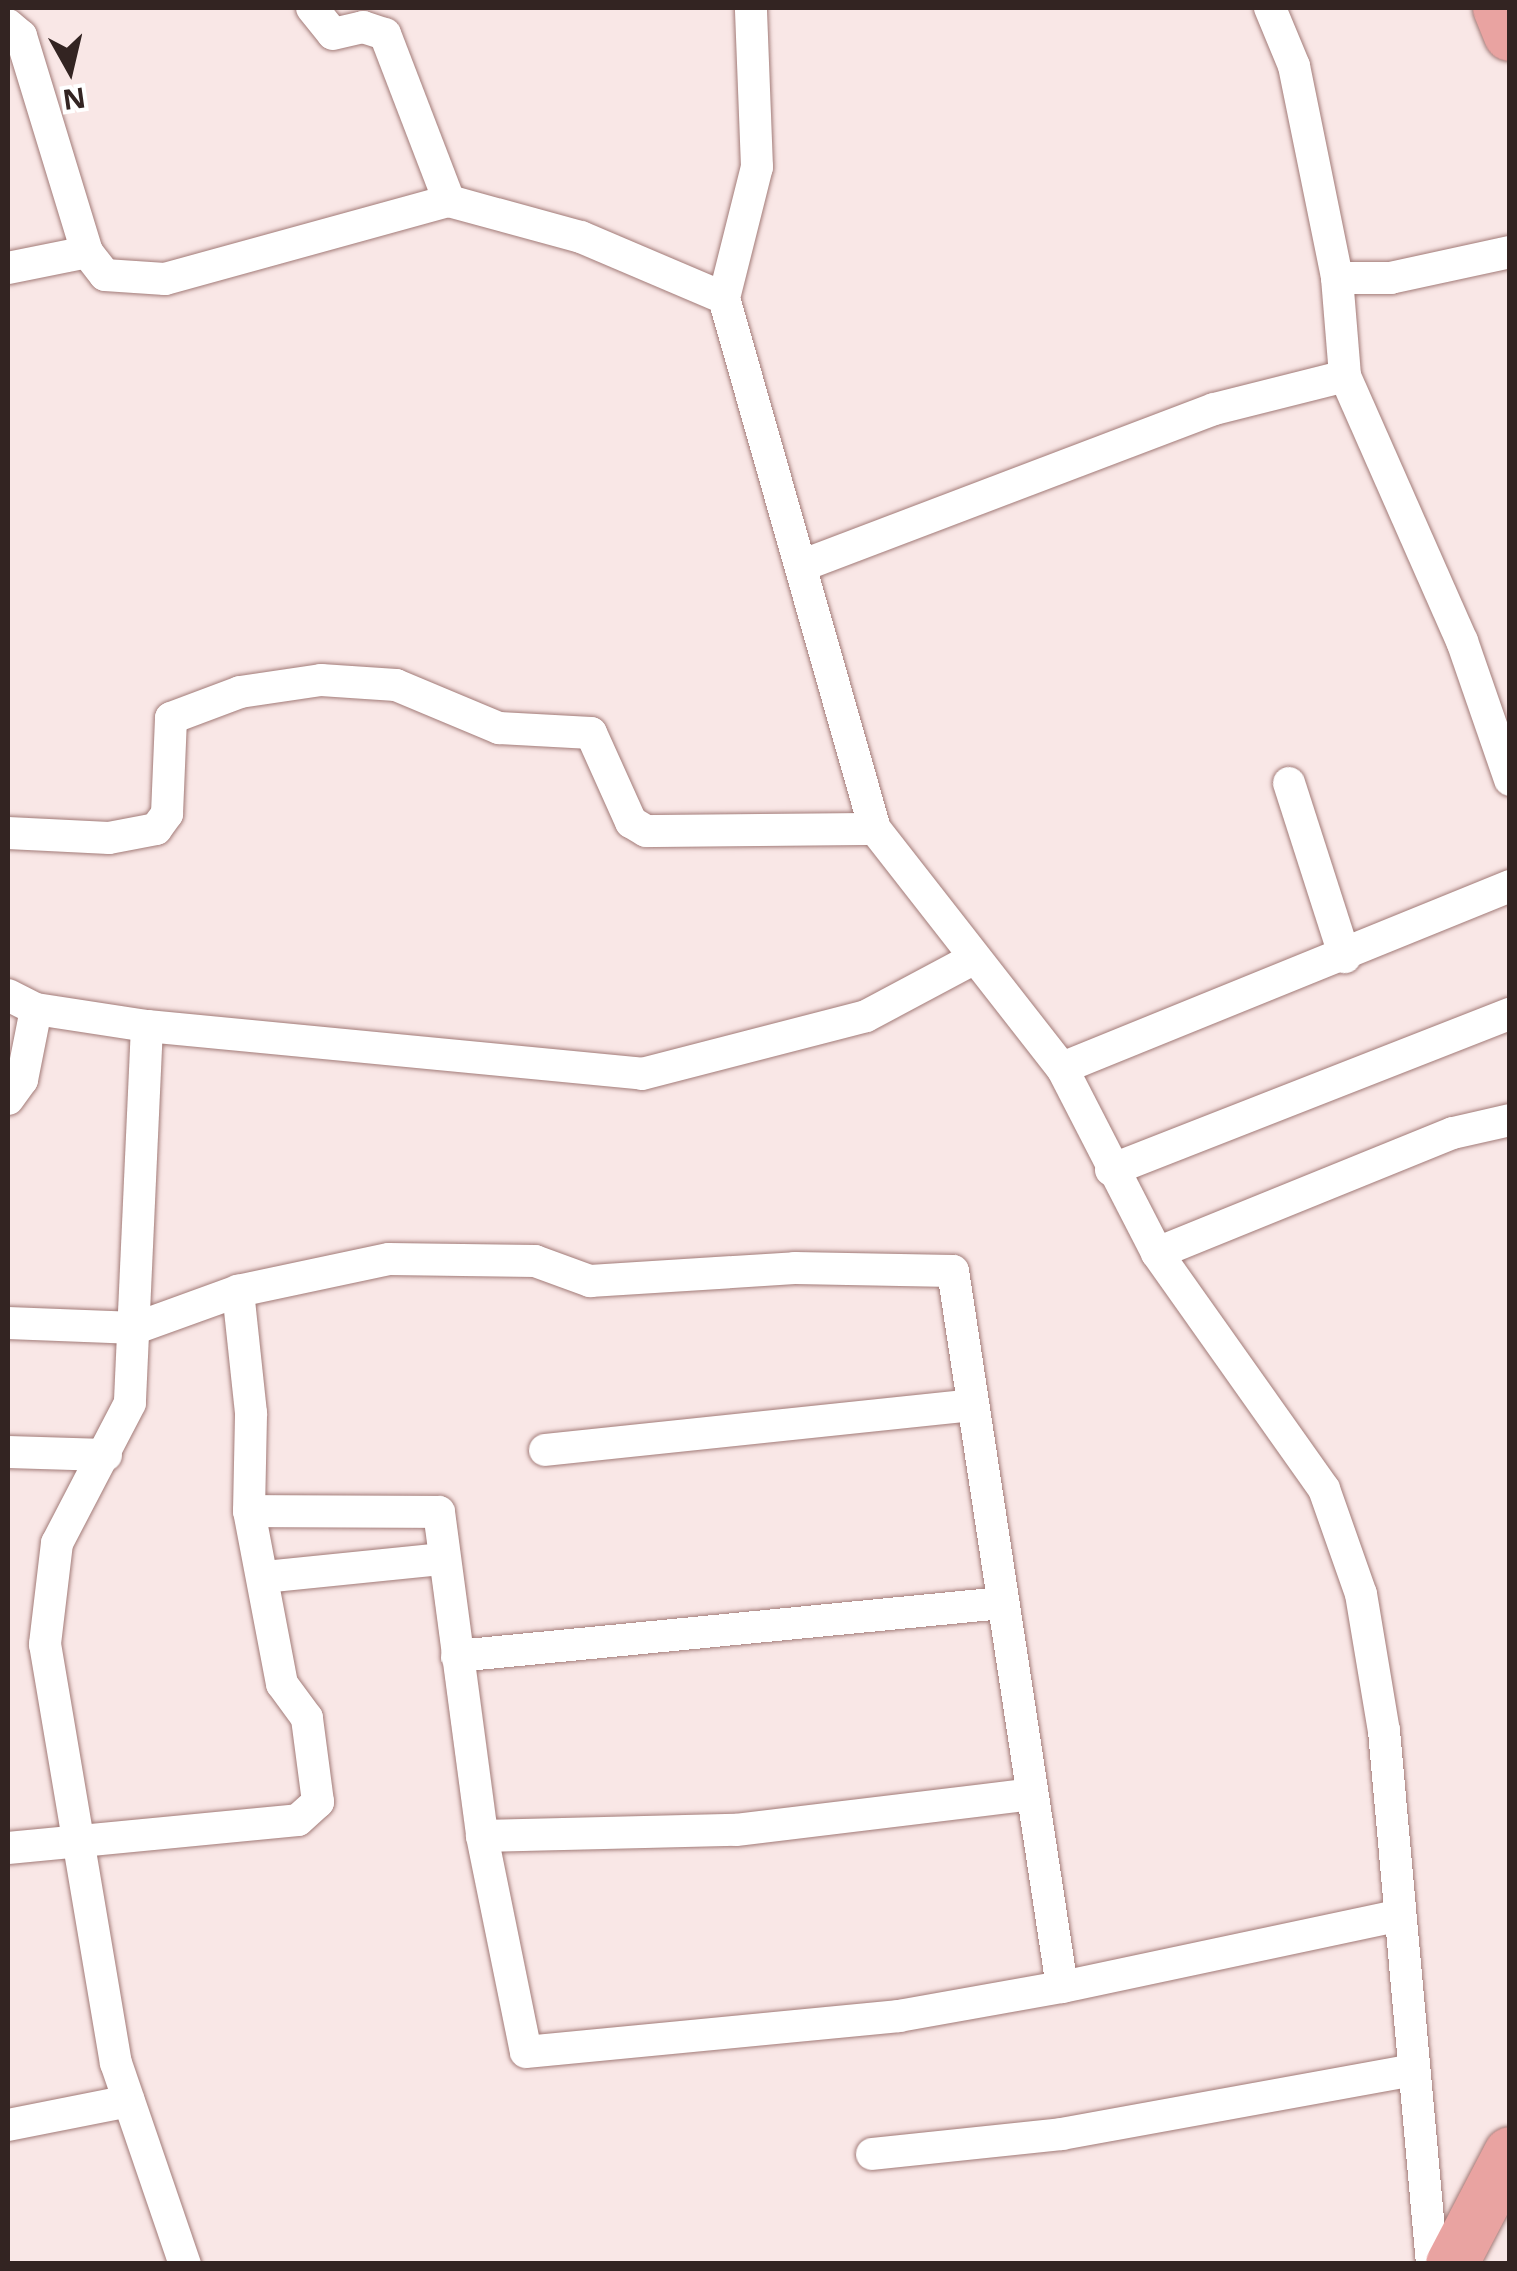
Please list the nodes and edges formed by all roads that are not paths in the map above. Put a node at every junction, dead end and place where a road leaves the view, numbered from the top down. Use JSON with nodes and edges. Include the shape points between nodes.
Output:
{"nodes":[{"id":1,"x":312,"y":8,"type":"edge"},
{"id":2,"x":751,"y":8,"type":"edge"},
{"id":3,"x":1270,"y":8,"type":"edge"},
{"id":4,"x":1500,"y":8,"type":"edge"},
{"id":5,"x":8,"y":25,"type":"edge"},
{"id":6,"x":1510,"y":35,"type":"edge"},
{"id":7,"x":449,"y":201,"type":"junction"},
{"id":8,"x":86,"y":252,"type":"junction"},
{"id":9,"x":1510,"y":252,"type":"edge"},
{"id":10,"x":8,"y":268,"type":"edge"},
{"id":11,"x":1337,"y":278,"type":"junction"},
{"id":12,"x":724,"y":298,"type":"junction"},
{"id":13,"x":1345,"y":376,"type":"junction"},
{"id":14,"x":806,"y":564,"type":"junction"},
{"id":15,"x":1510,"y":780,"type":"edge"},
{"id":16,"x":1289,"y":783,"type":"dead end"},
{"id":17,"x":876,"y":829,"type":"junction"},
{"id":18,"x":8,"y":833,"type":"edge"},
{"id":19,"x":1510,"y":886,"type":"edge"},
{"id":20,"x":1345,"y":957,"type":"junction"},
{"id":21,"x":975,"y":958,"type":"junction"},
{"id":22,"x":22,"y":1002,"type":"edge"},
{"id":23,"x":1510,"y":1014,"type":"edge"},
{"id":24,"x":147,"y":1026,"type":"junction"},
{"id":25,"x":1062,"y":1068,"type":"junction"},
{"id":26,"x":8,"y":1100,"type":"edge"},
{"id":27,"x":1510,"y":1120,"type":"edge"},
{"id":28,"x":1110,"y":1170,"type":"junction"},
{"id":29,"x":1157,"y":1253,"type":"junction"},
{"id":30,"x":238,"y":1291,"type":"junction"},
{"id":31,"x":8,"y":1324,"type":"edge"},
{"id":32,"x":136,"y":1328,"type":"junction"},
{"id":33,"x":971,"y":1405,"type":"junction"},
{"id":34,"x":546,"y":1450,"type":"dead end"},
{"id":35,"x":8,"y":1452,"type":"edge"},
{"id":36,"x":106,"y":1456,"type":"junction"},
{"id":37,"x":249,"y":1511,"type":"junction"},
{"id":38,"x":442,"y":1560,"type":"junction"},
{"id":39,"x":264,"y":1577,"type":"junction"},
{"id":40,"x":1002,"y":1604,"type":"junction"},
{"id":41,"x":457,"y":1656,"type":"junction"},
{"id":42,"x":1032,"y":1794,"type":"junction"},
{"id":43,"x":482,"y":1836,"type":"junction"},
{"id":44,"x":82,"y":1843,"type":"junction"},
{"id":45,"x":8,"y":1848,"type":"edge"},
{"id":46,"x":1396,"y":1916,"type":"junction"},
{"id":47,"x":1062,"y":1987,"type":"junction"},
{"id":48,"x":1410,"y":2071,"type":"junction"},
{"id":49,"x":129,"y":2100,"type":"junction"},
{"id":50,"x":8,"y":2125,"type":"edge"},
{"id":51,"x":1510,"y":2152,"type":"edge"},
{"id":52,"x":872,"y":2154,"type":"dead end"},
{"id":53,"x":185,"y":2264,"type":"edge"},
{"id":54,"x":1432,"y":2264,"type":"edge"},
{"id":55,"x":1452,"y":2264,"type":"edge"}],
"edges":[{"from":1,"to":7,"type":"street","via":[[333,34],[364,27],[385,34]]},
{"from":2,"to":12,"type":"street","via":[[757,167]]},
{"from":3,"to":11,"type":"street","via":[[1302,100]]},
{"from":4,"to":6,"type":"main road"},
{"from":5,"to":8,"type":"street","via":[[21,36]]},
{"from":7,"to":8,"type":"street","via":[[165,278],[105,275]]},
{"from":7,"to":12,"type":"street","via":[[581,237]]},
{"from":8,"to":10,"type":"street"},
{"from":9,"to":11,"type":"street","via":[[1391,278]]},
{"from":11,"to":13,"type":"street"},
{"from":12,"to":14,"type":"street"},
{"from":13,"to":14,"type":"street","via":[[1214,410]]},
{"from":13,"to":15,"type":"street","via":[[1462,641]]},
{"from":14,"to":17,"type":"street"},
{"from":16,"to":20,"type":"street"},
{"from":17,"to":18,"type":"street","via":[[646,831],[631,822],[591,732],[498,728],[396,684],[321,680],[240,692],[170,718],[167,814],[156,828],[109,838]]},
{"from":17,"to":21,"type":"street"},
{"from":19,"to":20,"type":"street"},
{"from":20,"to":25,"type":"street"},
{"from":21,"to":24,"type":"street","via":[[866,1016],[642,1074]]},
{"from":21,"to":25,"type":"street"},
{"from":22,"to":24,"type":"street"},
{"from":22,"to":26,"type":"street","via":[[22,1080]]},
{"from":23,"to":28,"type":"street"},
{"from":24,"to":32,"type":"street","via":[[133,1218]]},
{"from":25,"to":28,"type":"street"},
{"from":27,"to":29,"type":"street","via":[[1453,1133]]},
{"from":28,"to":29,"type":"street"},
{"from":29,"to":46,"type":"street","via":[[1324,1489],[1360,1594],[1381,1712]]},
{"from":30,"to":32,"type":"street"},
{"from":30,"to":33,"type":"street","via":[[390,1258],[535,1261],[590,1281],[795,1268],[953,1272]]},
{"from":30,"to":37,"type":"street","via":[[252,1413]]},
{"from":31,"to":32,"type":"street"},
{"from":32,"to":36,"type":"street","via":[[130,1403]]},
{"from":33,"to":34,"type":"street"},
{"from":33,"to":40,"type":"street"},
{"from":35,"to":36,"type":"street"},
{"from":36,"to":44,"type":"street","via":[[57,1543],[45,1644]]},
{"from":37,"to":38,"type":"street","via":[[440,1512]]},
{"from":37,"to":39,"type":"street"},
{"from":38,"to":39,"type":"street"},
{"from":38,"to":41,"type":"street"},
{"from":39,"to":44,"type":"street","via":[[282,1684],[307,1718],[318,1802],[310,1816]]},
{"from":40,"to":41,"type":"street"},
{"from":40,"to":42,"type":"street"},
{"from":41,"to":43,"type":"street"},
{"from":42,"to":43,"type":"street","via":[[736,1830]]},
{"from":42,"to":47,"type":"street"},
{"from":43,"to":47,"type":"street","via":[[526,2052],[899,2016]]},
{"from":44,"to":45,"type":"street"},
{"from":44,"to":49,"type":"street"},
{"from":46,"to":47,"type":"street"},
{"from":46,"to":48,"type":"street"},
{"from":48,"to":52,"type":"street","via":[[1062,2134]]},
{"from":48,"to":54,"type":"street"},
{"from":49,"to":50,"type":"street"},
{"from":49,"to":53,"type":"street"},
{"from":51,"to":55,"type":"main road"}]}
